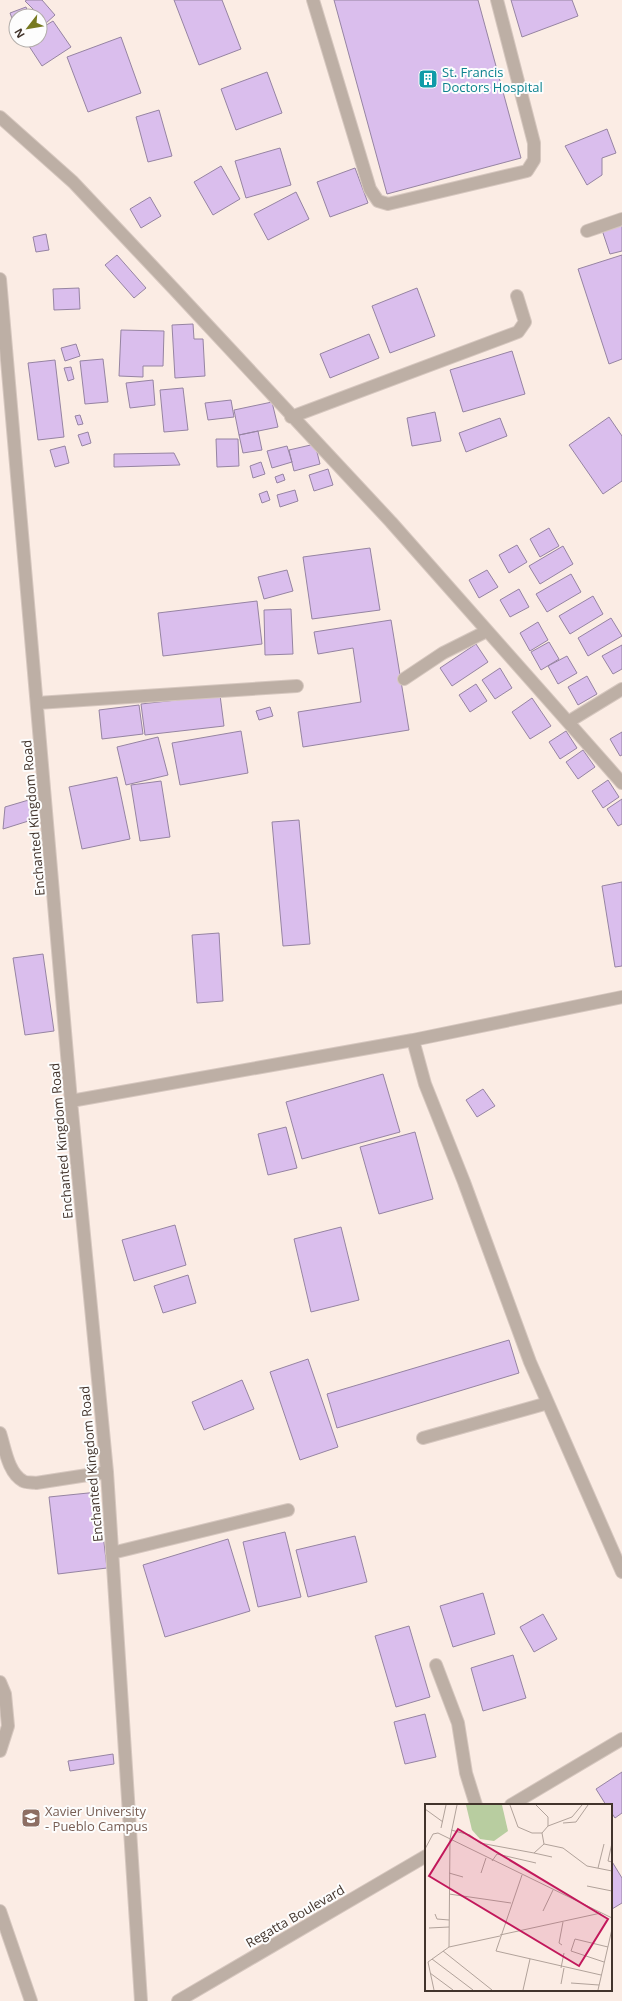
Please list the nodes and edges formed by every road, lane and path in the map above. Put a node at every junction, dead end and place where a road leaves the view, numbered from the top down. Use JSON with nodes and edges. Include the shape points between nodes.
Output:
{"nodes":[{"id":1,"x":313,"y":0,"type":"edge"},
{"id":2,"x":497,"y":0,"type":"edge"},
{"id":3,"x":0,"y":117,"type":"edge"},
{"id":4,"x":622,"y":219,"type":"edge"},
{"id":5,"x":587,"y":231,"type":"dead end"},
{"id":6,"x":0,"y":279,"type":"edge"},
{"id":7,"x":517,"y":296,"type":"dead end"},
{"id":8,"x":291,"y":417,"type":"junction"},
{"id":9,"x":487,"y":631,"type":"junction"},
{"id":10,"x":404,"y":679,"type":"dead end"},
{"id":11,"x":297,"y":686,"type":"dead end"},
{"id":12,"x":622,"y":689,"type":"edge"},
{"id":13,"x":37,"y":703,"type":"junction"},
{"id":14,"x":568,"y":722,"type":"junction"},
{"id":15,"x":622,"y":783,"type":"edge"},
{"id":16,"x":622,"y":997,"type":"edge"},
{"id":17,"x":413,"y":1040,"type":"junction"},
{"id":18,"x":71,"y":1101,"type":"junction"},
{"id":19,"x":548,"y":1403,"type":"junction"},
{"id":20,"x":0,"y":1433,"type":"edge"},
{"id":21,"x":423,"y":1438,"type":"dead end"},
{"id":22,"x":107,"y":1472,"type":"junction"},
{"id":23,"x":288,"y":1510,"type":"dead end"},
{"id":24,"x":112,"y":1553,"type":"junction"},
{"id":25,"x":622,"y":1572,"type":"edge"},
{"id":26,"x":436,"y":1664,"type":"dead end"},
{"id":27,"x":0,"y":1682,"type":"edge"},
{"id":28,"x":622,"y":1739,"type":"edge"},
{"id":29,"x":0,"y":1751,"type":"edge"},
{"id":30,"x":476,"y":1804,"type":"edge"},
{"id":31,"x":514,"y":1804,"type":"edge"},
{"id":32,"x":425,"y":1857,"type":"edge"},
{"id":33,"x":0,"y":1911,"type":"edge"},
{"id":34,"x":31,"y":2001,"type":"edge"},
{"id":35,"x":141,"y":2001,"type":"edge"},
{"id":36,"x":178,"y":2001,"type":"edge"}],
"edges":[{"from":1,"to":2,"type":"street","via":[[370,189],[378,201],[388,204],[528,171],[534,160],[534,143]]},
{"from":3,"to":8,"type":"street","via":[[73,182]]},
{"from":4,"to":5,"type":"street"},
{"from":6,"to":13,"type":"street","name":"Enchanted Kingdom Road"},
{"from":7,"to":8,"type":"street","via":[[525,322],[518,332]]},
{"from":8,"to":9,"type":"street","via":[[391,522]]},
{"from":9,"to":10,"type":"street","via":[[443,653]]},
{"from":9,"to":14,"type":"street"},
{"from":11,"to":13,"type":"street"},
{"from":12,"to":14,"type":"street"},
{"from":13,"to":18,"type":"street","name":"Enchanted Kingdom Road"},
{"from":14,"to":15,"type":"street"},
{"from":16,"to":17,"type":"street"},
{"from":17,"to":18,"type":"street"},
{"from":17,"to":19,"type":"street","via":[[425,1084],[530,1362]]},
{"from":18,"to":22,"type":"street","name":"Enchanted Kingdom Road"},
{"from":19,"to":21,"type":"street"},
{"from":19,"to":25,"type":"street"},
{"from":20,"to":22,"type":"street","via":[[9,1463],[24,1482],[36,1483]]},
{"from":22,"to":24,"type":"street","name":"Enchanted Kingdom Road"},
{"from":23,"to":24,"type":"street"},
{"from":24,"to":35,"type":"street","name":"Enchanted Kingdom Road"},
{"from":26,"to":30,"type":"street","via":[[458,1723],[466,1773]]},
{"from":27,"to":29,"type":"street","via":[[5,1694],[8,1726]]},
{"from":28,"to":31,"type":"street"},
{"from":32,"to":36,"type":"street","name":"Regatta Boulevard"},
{"from":33,"to":34,"type":"street"}]}
